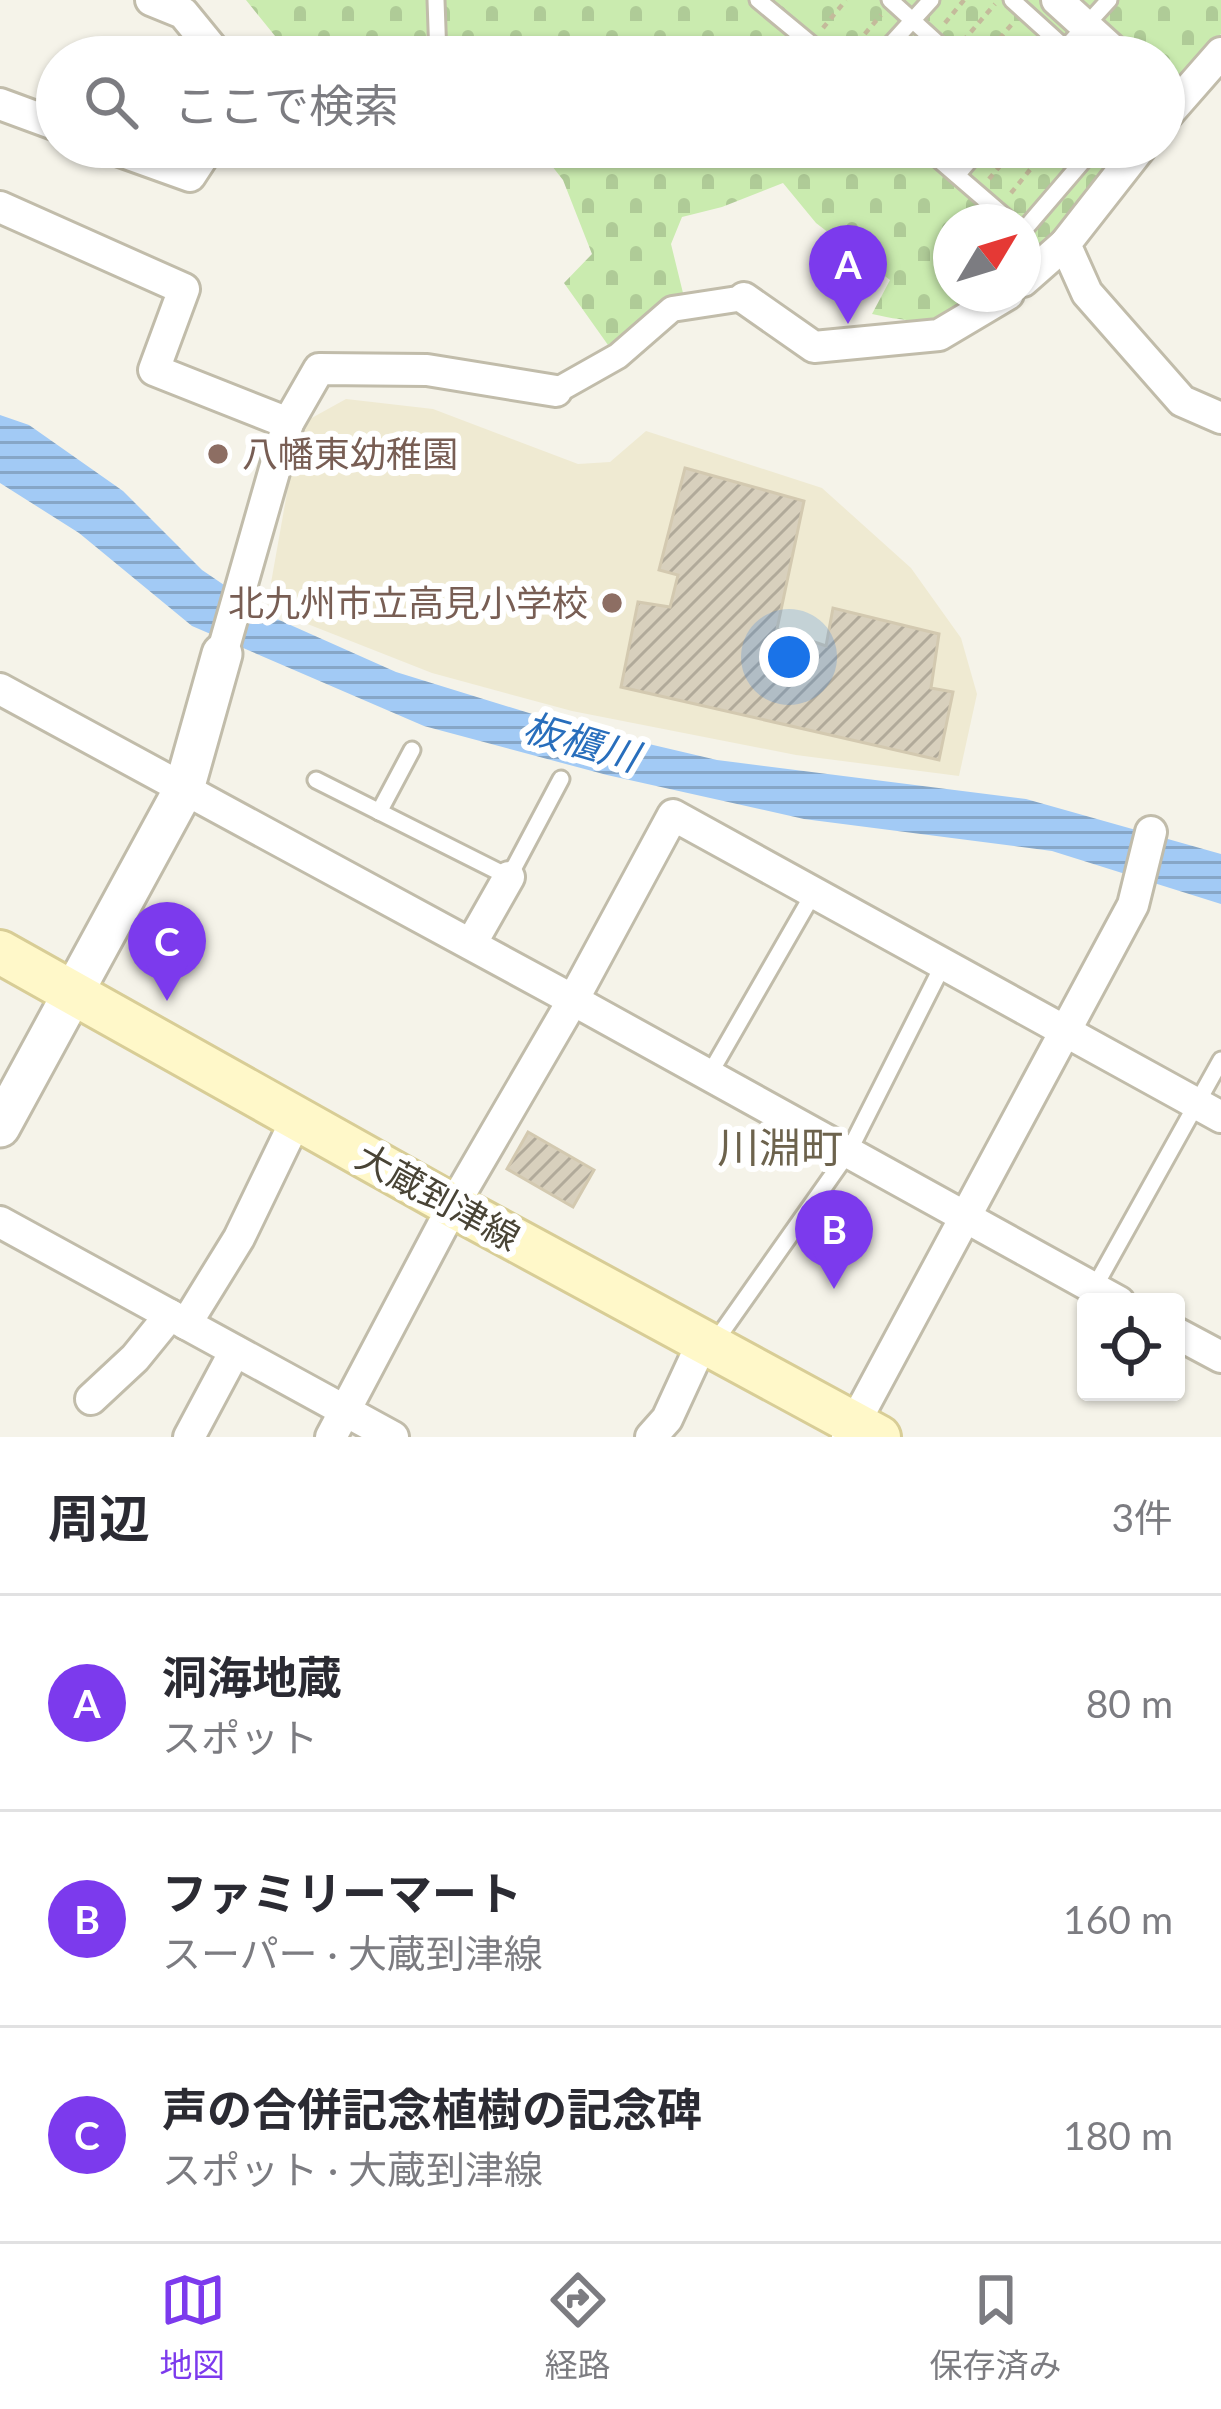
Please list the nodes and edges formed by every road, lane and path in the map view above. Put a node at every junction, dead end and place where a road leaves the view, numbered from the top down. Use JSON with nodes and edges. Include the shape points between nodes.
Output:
{"nodes":[{"id":1,"x":151,"y":0,"type":"edge"},
{"id":2,"x":436,"y":0,"type":"edge"},
{"id":3,"x":758,"y":0,"type":"edge"},
{"id":4,"x":846,"y":0,"type":"edge"},
{"id":5,"x":931,"y":0,"type":"edge"},
{"id":6,"x":998,"y":0,"type":"edge"},
{"id":7,"x":1057,"y":0,"type":"edge"},
{"id":8,"x":1108,"y":0,"type":"edge"},
{"id":9,"x":891,"y":1,"type":"edge"},
{"id":10,"x":1018,"y":5,"type":"edge"},
{"id":11,"x":912,"y":20,"type":"junction"},
{"id":12,"x":201,"y":36,"type":"edge"},
{"id":13,"x":437,"y":36,"type":"edge"},
{"id":14,"x":801,"y":36,"type":"edge"},
{"id":15,"x":815,"y":36,"type":"edge"},
{"id":16,"x":861,"y":36,"type":"edge"},
{"id":17,"x":898,"y":36,"type":"edge"},
{"id":18,"x":930,"y":36,"type":"edge"},
{"id":19,"x":968,"y":36,"type":"edge"},
{"id":20,"x":998,"y":36,"type":"edge"},
{"id":21,"x":1057,"y":36,"type":"edge"},
{"id":22,"x":1068,"y":36,"type":"edge"},
{"id":23,"x":1080,"y":36,"type":"edge"},
{"id":24,"x":1221,"y":53,"type":"edge"},
{"id":25,"x":1185,"y":89,"type":"edge"},
{"id":26,"x":0,"y":104,"type":"edge"},
{"id":27,"x":36,"y":117,"type":"edge"},
{"id":28,"x":168,"y":168,"type":"edge"},
{"id":29,"x":195,"y":168,"type":"edge"},
{"id":30,"x":949,"y":168,"type":"edge"},
{"id":31,"x":963,"y":168,"type":"edge"},
{"id":32,"x":998,"y":168,"type":"edge"},
{"id":33,"x":1033,"y":168,"type":"edge"},
{"id":34,"x":1076,"y":168,"type":"edge"},
{"id":35,"x":1125,"y":168,"type":"edge"},
{"id":36,"x":957,"y":175,"type":"junction"},
{"id":37,"x":977,"y":193,"type":"junction"},
{"id":38,"x":990,"y":204,"type":"edge"},
{"id":39,"x":1001,"y":204,"type":"edge"},
{"id":40,"x":0,"y":208,"type":"edge"},
{"id":41,"x":1041,"y":210,"type":"edge"},
{"id":42,"x":1065,"y":244,"type":"junction"},
{"id":43,"x":1041,"y":265,"type":"edge"},
{"id":44,"x":744,"y":298,"type":"joint"},
{"id":45,"x":978,"y":312,"type":"edge"},
{"id":46,"x":556,"y":391,"type":"joint"},
{"id":47,"x":1221,"y":418,"type":"edge"},
{"id":48,"x":288,"y":423,"type":"junction"},
{"id":49,"x":222,"y":654,"type":"joint"},
{"id":50,"x":0,"y":689,"type":"edge"},
{"id":51,"x":412,"y":750,"type":"dead end"},
{"id":52,"x":561,"y":779,"type":"dead end"},
{"id":53,"x":316,"y":781,"type":"dead end"},
{"id":54,"x":184,"y":788,"type":"junction"},
{"id":55,"x":380,"y":812,"type":"junction"},
{"id":56,"x":1150,"y":832,"type":"dead end"},
{"id":57,"x":508,"y":877,"type":"junction"},
{"id":58,"x":813,"y":894,"type":"junction"},
{"id":59,"x":471,"y":944,"type":"junction"},
{"id":60,"x":0,"y":952,"type":"edge"},
{"id":61,"x":943,"y":965,"type":"junction"},
{"id":62,"x":75,"y":992,"type":"junction"},
{"id":63,"x":573,"y":1000,"type":"junction"},
{"id":64,"x":1064,"y":1031,"type":"junction"},
{"id":65,"x":1221,"y":1060,"type":"edge"},
{"id":66,"x":709,"y":1076,"type":"junction"},
{"id":67,"x":1208,"y":1110,"type":"edge"},
{"id":68,"x":297,"y":1118,"type":"junction"},
{"id":69,"x":0,"y":1127,"type":"edge"},
{"id":70,"x":848,"y":1153,"type":"junction"},
{"id":71,"x":453,"y":1206,"type":"junction"},
{"id":72,"x":963,"y":1217,"type":"junction"},
{"id":73,"x":0,"y":1222,"type":"edge"},
{"id":74,"x":1102,"y":1293,"type":"edge"},
{"id":75,"x":1107,"y":1293,"type":"edge"},
{"id":76,"x":178,"y":1320,"type":"junction"},
{"id":77,"x":1185,"y":1338,"type":"edge"},
{"id":78,"x":707,"y":1344,"type":"junction"},
{"id":79,"x":235,"y":1351,"type":"junction"},
{"id":80,"x":1221,"y":1357,"type":"edge"},
{"id":81,"x":91,"y":1400,"type":"dead end"},
{"id":82,"x":338,"y":1424,"type":"edge"},
{"id":83,"x":860,"y":1432,"type":"edge"},
{"id":84,"x":189,"y":1437,"type":"edge"},
{"id":85,"x":393,"y":1437,"type":"edge"},
{"id":86,"x":651,"y":1437,"type":"edge"}],
"edges":[{"from":1,"to":12,"type":"street","via":[[183,14]]},
{"from":2,"to":13,"type":"lane"},
{"from":3,"to":14,"type":"lane"},
{"from":4,"to":15,"type":"path"},
{"from":5,"to":11,"type":"lane"},
{"from":6,"to":19,"type":"path"},
{"from":7,"to":22,"type":"street"},
{"from":8,"to":23,"type":"lane"},
{"from":9,"to":11,"type":"lane"},
{"from":9,"to":16,"type":"path"},
{"from":10,"to":20,"type":"path"},
{"from":10,"to":21,"type":"lane"},
{"from":11,"to":17,"type":"lane"},
{"from":11,"to":18,"type":"lane"},
{"from":24,"to":25,"type":"street"},
{"from":26,"to":27,"type":"street"},
{"from":28,"to":29,"type":"street","via":[[190,176]]},
{"from":30,"to":36,"type":"lane"},
{"from":31,"to":36,"type":"lane"},
{"from":32,"to":37,"type":"path"},
{"from":33,"to":39,"type":"path"},
{"from":34,"to":41,"type":"lane"},
{"from":35,"to":42,"type":"street"},
{"from":36,"to":37,"type":"lane"},
{"from":37,"to":38,"type":"lane"},
{"from":40,"to":48,"type":"street","via":[[184,289],[154,370]]},
{"from":42,"to":43,"type":"street"},
{"from":42,"to":47,"type":"street","via":[[1087,293],[1182,401]]},
{"from":44,"to":45,"type":"street","via":[[814,347],[939,335]]},
{"from":44,"to":46,"type":"street","via":[[672,309],[618,356]]},
{"from":46,"to":48,"type":"street","via":[[427,370],[319,369]]},
{"from":48,"to":49,"type":"street"},
{"from":49,"to":54,"type":"street"},
{"from":50,"to":54,"type":"street"},
{"from":51,"to":55,"type":"lane"},
{"from":52,"to":57,"type":"lane"},
{"from":53,"to":55,"type":"lane"},
{"from":54,"to":59,"type":"street"},
{"from":54,"to":62,"type":"street"},
{"from":55,"to":57,"type":"lane"},
{"from":56,"to":64,"type":"street","via":[[1133,905]]},
{"from":57,"to":59,"type":"street"},
{"from":58,"to":61,"type":"street"},
{"from":58,"to":63,"type":"street","via":[[673,815]]},
{"from":58,"to":66,"type":"lane"},
{"from":59,"to":63,"type":"street"},
{"from":60,"to":62,"type":"main road","name":"大蔵到津線"},
{"from":61,"to":64,"type":"street"},
{"from":61,"to":70,"type":"lane"},
{"from":62,"to":68,"type":"main road","name":"大蔵到津線"},
{"from":62,"to":69,"type":"street"},
{"from":63,"to":66,"type":"street"},
{"from":63,"to":71,"type":"street"},
{"from":64,"to":67,"type":"street"},
{"from":64,"to":72,"type":"street"},
{"from":65,"to":67,"type":"lane"},
{"from":66,"to":70,"type":"street"},
{"from":67,"to":75,"type":"lane"},
{"from":68,"to":71,"type":"main road","name":"大蔵到津線"},
{"from":68,"to":76,"type":"street","via":[[238,1238]]},
{"from":70,"to":72,"type":"street"},
{"from":70,"to":78,"type":"lane"},
{"from":71,"to":78,"type":"main road","name":"大蔵到津線"},
{"from":71,"to":82,"type":"street"},
{"from":72,"to":74,"type":"street"},
{"from":72,"to":83,"type":"street"},
{"from":73,"to":76,"type":"street"},
{"from":76,"to":79,"type":"street"},
{"from":76,"to":81,"type":"street"},
{"from":77,"to":80,"type":"street"},
{"from":78,"to":83,"type":"main road","name":"大蔵到津線"},
{"from":78,"to":86,"type":"street"},
{"from":79,"to":82,"type":"street"},
{"from":79,"to":84,"type":"street"},
{"from":82,"to":85,"type":"street"}]}
